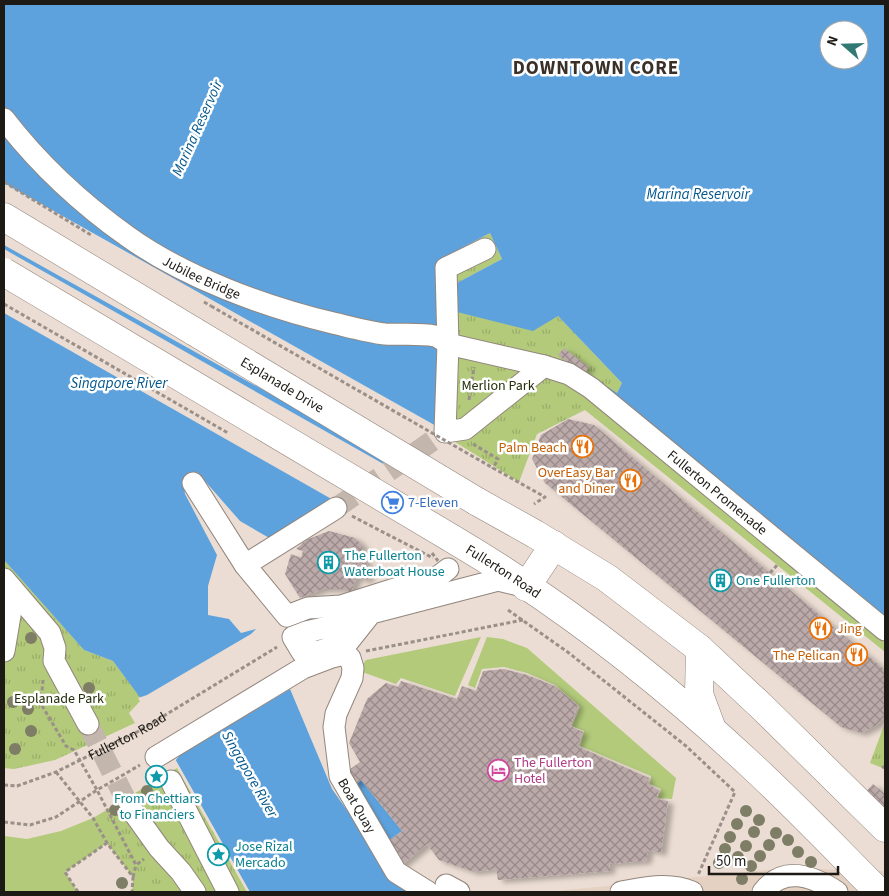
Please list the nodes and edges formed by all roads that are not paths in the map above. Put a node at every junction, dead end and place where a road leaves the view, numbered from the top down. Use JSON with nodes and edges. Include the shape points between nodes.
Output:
{"nodes":[{"id":1,"x":4,"y":119,"type":"edge"},
{"id":2,"x":4,"y":217,"type":"edge"},
{"id":3,"x":485,"y":249,"type":"dead end"},
{"id":4,"x":4,"y":272,"type":"edge"},
{"id":5,"x":442,"y":340,"type":"junction"},
{"id":6,"x":544,"y":366,"type":"junction"},
{"id":7,"x":193,"y":482,"type":"dead end"},
{"id":8,"x":336,"y":508,"type":"tunnel mouth"},
{"id":9,"x":559,"y":548,"type":"junction"},
{"id":10,"x":475,"y":553,"type":"junction"},
{"id":11,"x":442,"y":554,"type":"junction"},
{"id":12,"x":246,"y":565,"type":"junction"},
{"id":13,"x":473,"y":586,"type":"junction"},
{"id":14,"x":7,"y":587,"type":"edge"},
{"id":15,"x":526,"y":587,"type":"junction"},
{"id":16,"x":885,"y":630,"type":"edge"},
{"id":17,"x":293,"y":637,"type":"road end"},
{"id":18,"x":700,"y":649,"type":"junction"},
{"id":19,"x":4,"y":651,"type":"edge"},
{"id":20,"x":88,"y":724,"type":"tunnel mouth"},
{"id":21,"x":714,"y":733,"type":"junction"},
{"id":22,"x":156,"y":757,"type":"road end"},
{"id":23,"x":171,"y":781,"type":"dead end"},
{"id":24,"x":129,"y":806,"type":"tunnel mouth"},
{"id":25,"x":885,"y":828,"type":"edge"},
{"id":26,"x":444,"y":890,"type":"edge"},
{"id":27,"x":195,"y":892,"type":"edge"},
{"id":28,"x":228,"y":892,"type":"edge"},
{"id":29,"x":621,"y":892,"type":"edge"},
{"id":30,"x":692,"y":892,"type":"edge"},
{"id":31,"x":762,"y":892,"type":"edge"},
{"id":32,"x":837,"y":892,"type":"edge"},
{"id":33,"x":879,"y":892,"type":"edge"}],
"edges":[{"from":1,"to":5,"type":"street","name":"Jubilee Bridge","via":[[59,180],[128,237],[171,262],[268,304],[333,323],[384,334]]},
{"from":2,"to":9,"type":"highway","name":"Esplanade Drive","bridge":true},
{"from":3,"to":5,"type":"street","via":[[446,268]]},
{"from":4,"to":11,"type":"highway","bridge":true},
{"from":5,"to":6,"type":"street","name":"Fullerton Promenade"},
{"from":5,"to":6,"type":"street","via":[[460,435]]},
{"from":6,"to":16,"type":"street","name":"Fullerton Promenade","via":[[569,374],[591,388]]},
{"from":7,"to":12,"type":"street"},
{"from":8,"to":12,"type":"street"},
{"from":9,"to":15,"type":"highway"},
{"from":9,"to":18,"type":"highway","via":[[608,578]]},
{"from":10,"to":11,"type":"highway"},
{"from":10,"to":13,"type":"street","name":"Fullerton Road"},
{"from":10,"to":15,"type":"highway","name":"Fullerton Road"},
{"from":11,"to":12,"type":"street","via":[[435,579],[341,606],[308,608],[287,616]]},
{"from":13,"to":15,"type":"street","via":[[498,580]]},
{"from":13,"to":17,"type":"street","name":"Fullerton Road"},
{"from":14,"to":19,"type":"street"},
{"from":14,"to":20,"type":"street","via":[[50,633],[55,648],[54,661]]},
{"from":15,"to":21,"type":"highway","name":"Fullerton Road","via":[[605,642]]},
{"from":18,"to":21,"type":"highway","via":[[699,694]]},
{"from":18,"to":25,"type":"highway"},
{"from":21,"to":33,"type":"highway","name":"Fullerton Road","via":[[814,825]]},
{"from":22,"to":26,"type":"street","name":"Boat Quay","via":[[303,668],[339,656],[350,658],[352,678],[336,714],[334,727],[340,776],[396,872]]},
{"from":23,"to":28,"type":"street"},
{"from":24,"to":27,"type":"street"},
{"from":29,"to":30,"type":"street","via":[[666,885]]},
{"from":31,"to":32,"type":"street","via":[[783,877],[796,875],[822,882]]}]}
